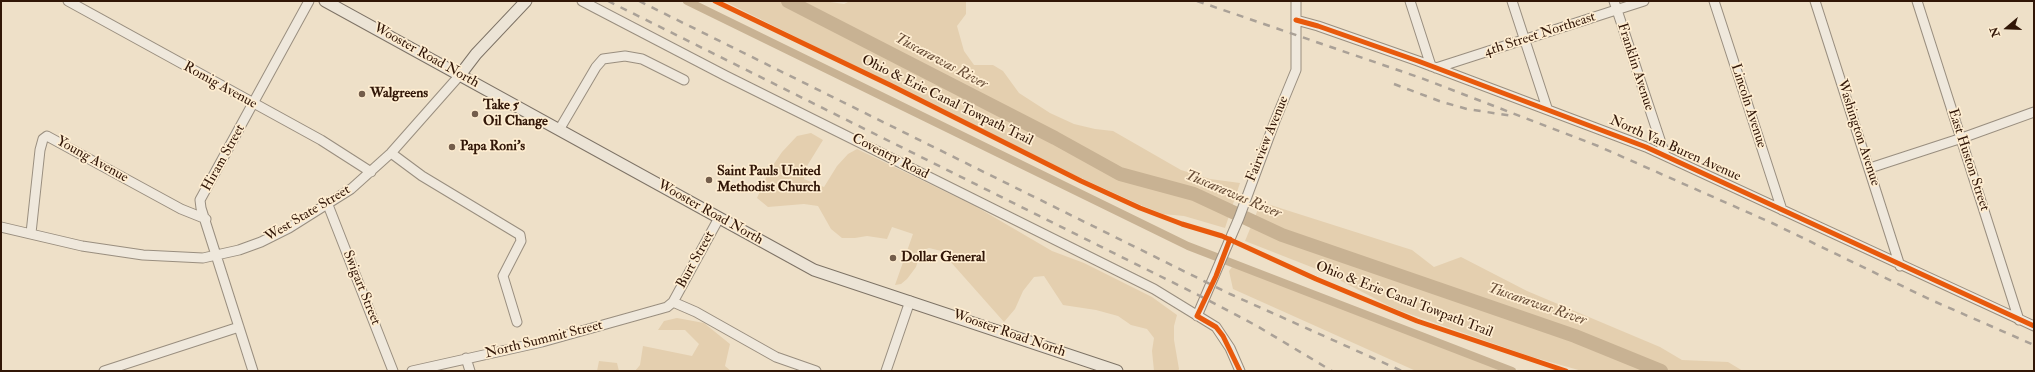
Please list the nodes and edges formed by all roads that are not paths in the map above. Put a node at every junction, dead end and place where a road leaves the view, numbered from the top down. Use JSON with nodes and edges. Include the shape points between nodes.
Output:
{"nodes":[{"id":1,"x":68,"y":1,"type":"edge"},
{"id":2,"x":309,"y":1,"type":"edge"},
{"id":3,"x":526,"y":1,"type":"edge"},
{"id":4,"x":582,"y":1,"type":"edge"},
{"id":5,"x":1296,"y":1,"type":"edge"},
{"id":6,"x":1410,"y":1,"type":"edge"},
{"id":7,"x":1512,"y":1,"type":"edge"},
{"id":8,"x":1644,"y":1,"type":"edge"},
{"id":9,"x":1714,"y":1,"type":"edge"},
{"id":10,"x":1815,"y":1,"type":"edge"},
{"id":11,"x":1916,"y":1,"type":"edge"},
{"id":12,"x":332,"y":3,"type":"edge"},
{"id":13,"x":1615,"y":5,"type":"edge"},
{"id":14,"x":1296,"y":20,"type":"junction"},
{"id":15,"x":1525,"y":40,"type":"junction"},
{"id":16,"x":1433,"y":67,"type":"junction"},
{"id":17,"x":460,"y":75,"type":"junction"},
{"id":18,"x":684,"y":80,"type":"dead end"},
{"id":19,"x":253,"y":104,"type":"junction"},
{"id":20,"x":1546,"y":108,"type":"junction"},
{"id":21,"x":2034,"y":112,"type":"edge"},
{"id":22,"x":559,"y":130,"type":"junction"},
{"id":23,"x":1962,"y":138,"type":"junction"},
{"id":24,"x":391,"y":153,"type":"junction"},
{"id":25,"x":1665,"y":155,"type":"junction"},
{"id":26,"x":1870,"y":168,"type":"junction"},
{"id":27,"x":371,"y":172,"type":"junction"},
{"id":28,"x":328,"y":205,"type":"junction"},
{"id":29,"x":1782,"y":210,"type":"junction"},
{"id":30,"x":720,"y":218,"type":"junction"},
{"id":31,"x":206,"y":219,"type":"junction"},
{"id":32,"x":1,"y":226,"type":"edge"},
{"id":33,"x":31,"y":233,"type":"junction"},
{"id":34,"x":217,"y":255,"type":"junction"},
{"id":35,"x":1900,"y":266,"type":"junction"},
{"id":36,"x":910,"y":301,"type":"junction"},
{"id":37,"x":673,"y":302,"type":"junction"},
{"id":38,"x":1197,"y":316,"type":"junction"},
{"id":39,"x":2019,"y":320,"type":"junction"},
{"id":40,"x":517,"y":322,"type":"dead end"},
{"id":41,"x":2034,"y":326,"type":"edge"},
{"id":42,"x":239,"y":327,"type":"junction"},
{"id":43,"x":466,"y":358,"type":"junction"},
{"id":44,"x":104,"y":371,"type":"edge"},
{"id":45,"x":252,"y":371,"type":"edge"},
{"id":46,"x":393,"y":371,"type":"edge"},
{"id":47,"x":412,"y":371,"type":"edge"},
{"id":48,"x":470,"y":371,"type":"edge"},
{"id":49,"x":816,"y":371,"type":"edge"},
{"id":50,"x":886,"y":371,"type":"edge"},
{"id":51,"x":1116,"y":371,"type":"edge"},
{"id":52,"x":1240,"y":371,"type":"edge"}],
"edges":[{"from":1,"to":19,"type":"street","name":"Romig Avenue"},
{"from":2,"to":19,"type":"street","name":"Hiram Street"},
{"from":3,"to":17,"type":"main road","name":"West State Street","via":[[476,54]]},
{"from":4,"to":38,"type":"street","name":"Coventry Road","via":[[726,76],[1154,289]]},
{"from":5,"to":14,"type":"street","name":"Fairview Avenue"},
{"from":6,"to":16,"type":"street"},
{"from":7,"to":15,"type":"street"},
{"from":8,"to":13,"type":"street","name":"4th Street Northeast"},
{"from":9,"to":29,"type":"street","name":"Lincoln Avenue"},
{"from":10,"to":26,"type":"street","name":"Washington Avenue"},
{"from":11,"to":23,"type":"street","name":"East Huston Street"},
{"from":12,"to":17,"type":"main road","name":"Wooster Road North"},
{"from":13,"to":15,"type":"street","name":"4th Street Northeast"},
{"from":13,"to":25,"type":"street","name":"Franklin Avenue"},
{"from":14,"to":16,"type":"street","name":"North Van Buren Avenue"},
{"from":14,"to":38,"type":"street","name":"Fairview Avenue","via":[[1296,70],[1274,121],[1216,276]]},
{"from":15,"to":16,"type":"street","name":"4th Street Northeast"},
{"from":15,"to":20,"type":"street"},
{"from":16,"to":20,"type":"street","name":"North Van Buren Avenue"},
{"from":17,"to":22,"type":"main road","name":"Wooster Road North"},
{"from":17,"to":24,"type":"street","name":"West State Street"},
{"from":18,"to":22,"type":"street","via":[[642,59],[625,56],[603,59]]},
{"from":19,"to":27,"type":"street","name":"Romig Avenue","via":[[321,140]]},
{"from":19,"to":31,"type":"street","name":"Hiram Street","via":[[200,200]]},
{"from":20,"to":25,"type":"street","name":"North Van Buren Avenue"},
{"from":21,"to":23,"type":"street"},
{"from":22,"to":30,"type":"main road","name":"Wooster Road North"},
{"from":23,"to":26,"type":"street"},
{"from":23,"to":39,"type":"street","name":"East Huston Street"},
{"from":24,"to":27,"type":"street","name":"West State Street"},
{"from":24,"to":40,"type":"street","via":[[422,176],[520,235],[521,241],[503,276]]},
{"from":25,"to":29,"type":"street","name":"North Van Buren Avenue"},
{"from":26,"to":35,"type":"street","name":"Washington Avenue"},
{"from":27,"to":28,"type":"street","name":"West State Street"},
{"from":28,"to":34,"type":"street","name":"West State Street","via":[[261,242]]},
{"from":28,"to":46,"type":"street","name":"Swigart Street"},
{"from":29,"to":35,"type":"street","name":"North Van Buren Avenue"},
{"from":30,"to":36,"type":"main road","name":"Wooster Road North","via":[[814,270]]},
{"from":30,"to":37,"type":"street","name":"Burt Street"},
{"from":31,"to":33,"type":"street","name":"Young Avenue","via":[[181,209],[47,136],[42,139],[40,150]]},
{"from":31,"to":34,"type":"street","name":"Hiram Street"},
{"from":32,"to":33,"type":"street","name":"West State Street"},
{"from":33,"to":34,"type":"street","name":"West State Street","via":[[82,246],[143,255],[203,258]]},
{"from":34,"to":42,"type":"street","name":"Hiram Street"},
{"from":35,"to":39,"type":"street","name":"North Van Buren Avenue"},
{"from":36,"to":50,"type":"street"},
{"from":36,"to":51,"type":"main road","name":"Wooster Road North"},
{"from":37,"to":43,"type":"street","name":"North Summit Street","via":[[659,310],[586,330]]},
{"from":37,"to":49,"type":"street","via":[[696,312],[776,357]]},
{"from":38,"to":52,"type":"street","name":"Coventry Road","via":[[1216,327]]},
{"from":39,"to":41,"type":"street","name":"North Van Buren Avenue"},
{"from":42,"to":44,"type":"street"},
{"from":42,"to":45,"type":"street","name":"Hiram Street"},
{"from":43,"to":47,"type":"street","name":"North Summit Street"},
{"from":43,"to":48,"type":"street"}]}
